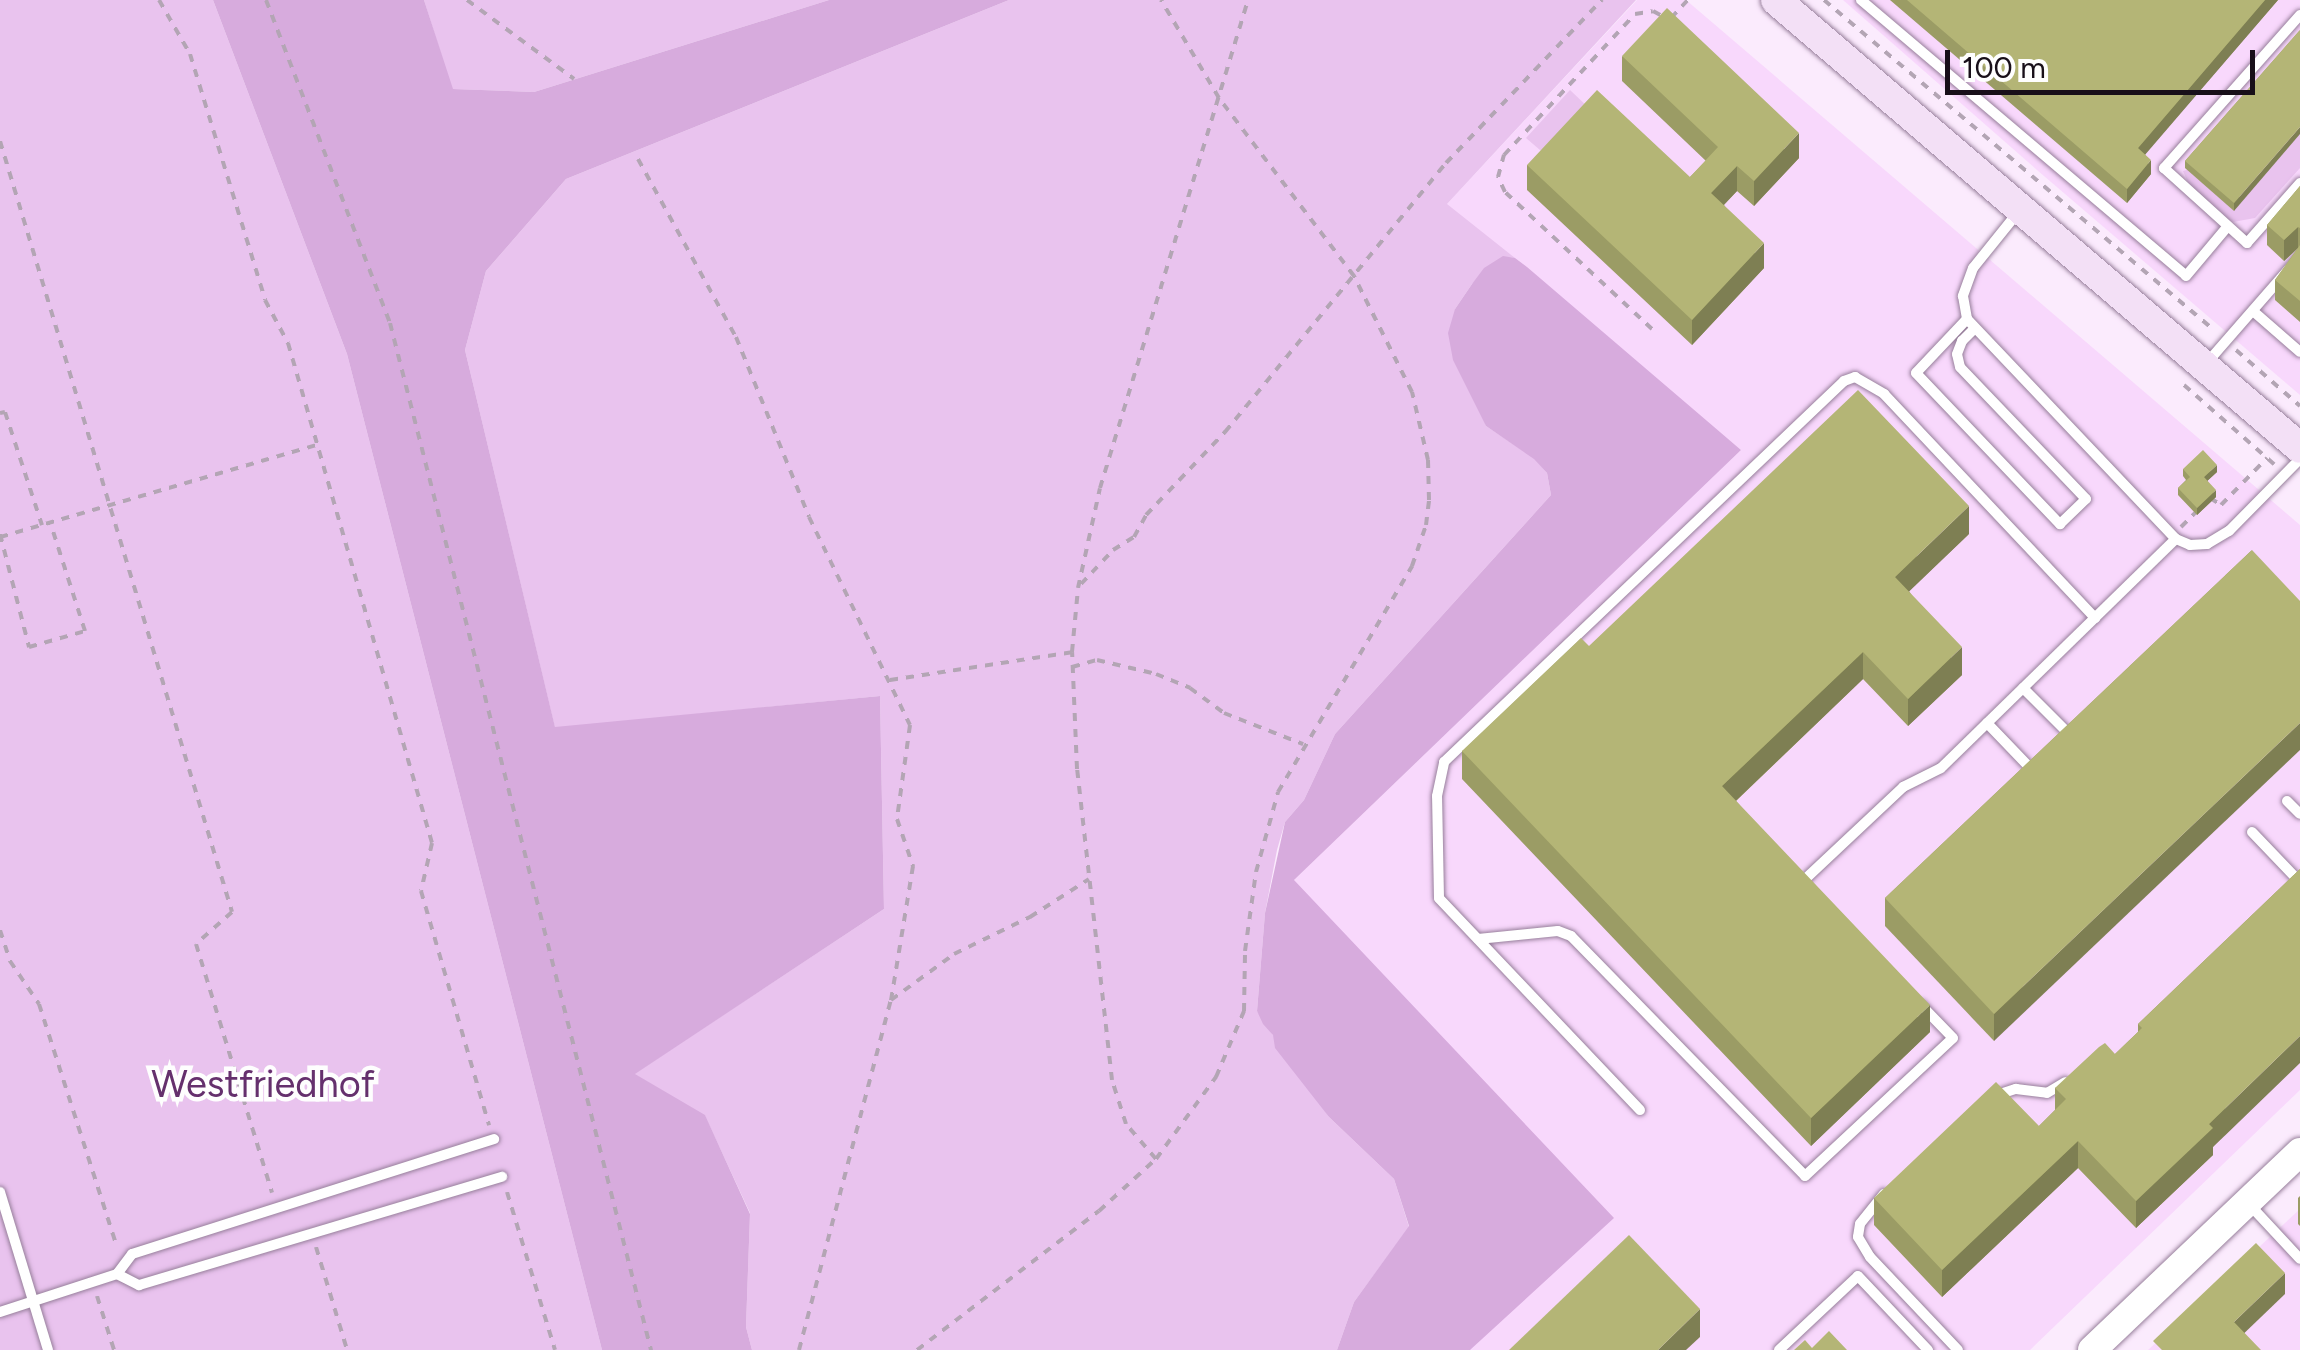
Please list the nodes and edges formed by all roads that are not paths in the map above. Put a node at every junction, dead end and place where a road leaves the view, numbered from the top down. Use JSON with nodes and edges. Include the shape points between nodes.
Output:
{"nodes":[{"id":1,"x":1776,"y":0,"type":"edge"},
{"id":2,"x":1860,"y":0,"type":"edge"},
{"id":3,"x":2300,"y":16,"type":"edge"},
{"id":4,"x":2300,"y":183,"type":"edge"},
{"id":5,"x":2020,"y":210,"type":"junction"},
{"id":6,"x":2228,"y":226,"type":"junction"},
{"id":7,"x":2300,"y":256,"type":"edge"},
{"id":8,"x":2253,"y":311,"type":"junction"},
{"id":9,"x":1970,"y":324,"type":"junction"},
{"id":10,"x":2300,"y":352,"type":"edge"},
{"id":11,"x":2204,"y":366,"type":"junction"},
{"id":12,"x":2300,"y":448,"type":"edge"},
{"id":13,"x":2300,"y":460,"type":"edge"},
{"id":14,"x":2175,"y":537,"type":"junction"},
{"id":15,"x":2095,"y":618,"type":"junction"},
{"id":16,"x":2023,"y":688,"type":"junction"},
{"id":17,"x":1987,"y":723,"type":"junction"},
{"id":18,"x":2072,"y":738,"type":"edge"},
{"id":19,"x":2035,"y":774,"type":"edge"},
{"id":20,"x":2288,"y":801,"type":"dead end"},
{"id":21,"x":2300,"y":814,"type":"edge"},
{"id":22,"x":2252,"y":832,"type":"dead end"},
{"id":23,"x":2298,"y":876,"type":"edge"},
{"id":24,"x":2283,"y":891,"type":"edge"},
{"id":25,"x":1816,"y":896,"type":"edge"},
{"id":26,"x":1478,"y":939,"type":"junction"},
{"id":27,"x":1912,"y":995,"type":"edge"},
{"id":28,"x":2079,"y":1075,"type":"edge"},
{"id":29,"x":1985,"y":1098,"type":"edge"},
{"id":30,"x":1640,"y":1110,"type":"dead end"},
{"id":31,"x":494,"y":1139,"type":"road end"},
{"id":32,"x":2300,"y":1152,"type":"edge"},
{"id":33,"x":502,"y":1177,"type":"road end"},
{"id":34,"x":1895,"y":1183,"type":"edge"},
{"id":35,"x":0,"y":1192,"type":"edge"},
{"id":36,"x":2247,"y":1202,"type":"junction"},
{"id":37,"x":2300,"y":1259,"type":"edge"},
{"id":38,"x":120,"y":1270,"type":"junction"},
{"id":39,"x":34,"y":1302,"type":"junction"},
{"id":40,"x":0,"y":1312,"type":"edge"},
{"id":41,"x":48,"y":1350,"type":"edge"},
{"id":42,"x":1779,"y":1350,"type":"edge"},
{"id":43,"x":1928,"y":1350,"type":"edge"},
{"id":44,"x":1958,"y":1350,"type":"edge"},
{"id":45,"x":2093,"y":1350,"type":"edge"}],
"edges":[{"from":1,"to":5,"type":"main road"},
{"from":2,"to":6,"type":"lane","via":[[2186,276]]},
{"from":3,"to":6,"type":"lane","via":[[2164,168]]},
{"from":4,"to":6,"type":"lane","via":[[2246,243]]},
{"from":5,"to":9,"type":"lane","via":[[1973,268],[1963,296]]},
{"from":5,"to":11,"type":"main road"},
{"from":7,"to":8,"type":"lane"},
{"from":8,"to":10,"type":"lane"},
{"from":8,"to":11,"type":"lane"},
{"from":9,"to":9,"type":"lane","via":[[1916,374],[2060,524],[2086,498],[1960,367],[1957,354]]},
{"from":9,"to":14,"type":"lane"},
{"from":11,"to":12,"type":"main road"},
{"from":13,"to":14,"type":"lane","via":[[2229,531],[2207,544]]},
{"from":14,"to":15,"type":"lane"},
{"from":15,"to":16,"type":"lane"},
{"from":15,"to":26,"type":"lane","via":[[1884,394],[1855,377],[1844,381],[1444,762],[1436,796],[1439,898]]},
{"from":16,"to":17,"type":"lane"},
{"from":16,"to":18,"type":"lane"},
{"from":17,"to":19,"type":"lane"},
{"from":17,"to":25,"type":"lane","via":[[1941,768],[1903,788],[1802,882]]},
{"from":20,"to":21,"type":"lane"},
{"from":22,"to":23,"type":"lane"},
{"from":23,"to":24,"type":"lane"},
{"from":26,"to":27,"type":"lane","via":[[1558,931],[1572,936],[1805,1176],[1953,1038]]},
{"from":26,"to":30,"type":"lane"},
{"from":28,"to":29,"type":"lane","via":[[2047,1093],[2016,1089]]},
{"from":31,"to":38,"type":"lane","via":[[132,1254]]},
{"from":32,"to":36,"type":"street"},
{"from":33,"to":38,"type":"lane","via":[[139,1285]]},
{"from":34,"to":44,"type":"lane","via":[[1870,1208],[1858,1238]]},
{"from":35,"to":39,"type":"lane"},
{"from":36,"to":37,"type":"lane"},
{"from":36,"to":45,"type":"street"},
{"from":38,"to":39,"type":"lane"},
{"from":39,"to":40,"type":"lane"},
{"from":39,"to":41,"type":"lane"},
{"from":42,"to":43,"type":"lane","via":[[1858,1276]]}]}
